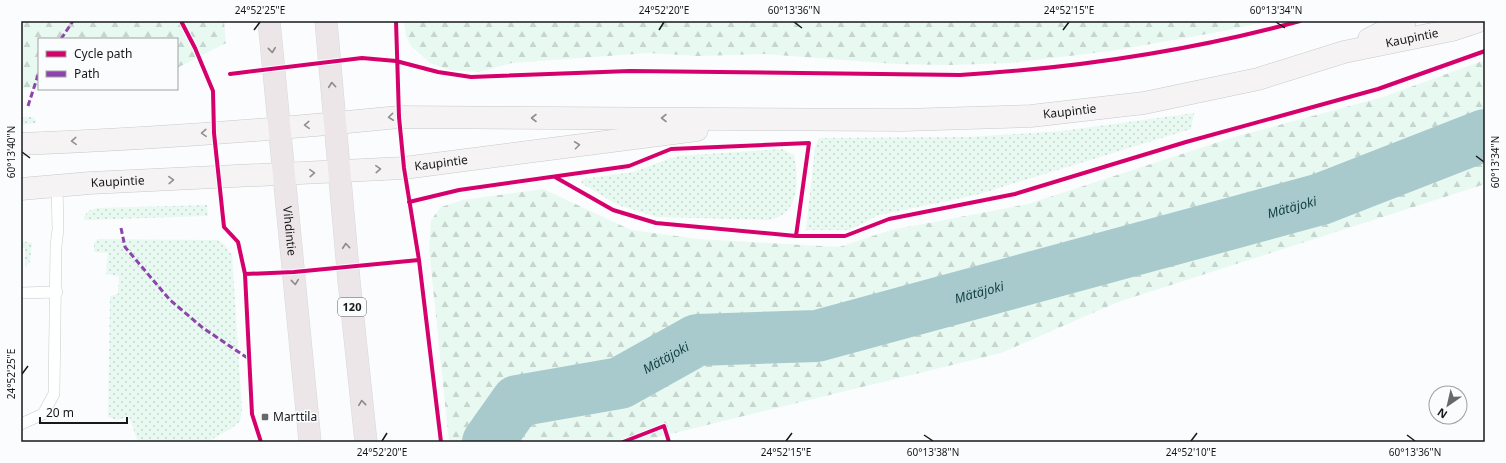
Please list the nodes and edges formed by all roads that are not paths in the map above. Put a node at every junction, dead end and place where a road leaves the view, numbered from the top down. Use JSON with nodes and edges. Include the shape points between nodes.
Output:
{"nodes":[{"id":1,"x":269,"y":21,"type":"edge"},
{"id":2,"x":326,"y":21,"type":"edge"},
{"id":3,"x":1405,"y":21,"type":"edge"},
{"id":4,"x":1479,"y":21,"type":"edge"},
{"id":5,"x":1344,"y":52,"type":"junction"},
{"id":6,"x":788,"y":118,"type":"junction"},
{"id":7,"x":335,"y":124,"type":"junction"},
{"id":8,"x":279,"y":127,"type":"junction"},
{"id":9,"x":21,"y":144,"type":"edge"},
{"id":10,"x":339,"y":171,"type":"junction"},
{"id":11,"x":284,"y":174,"type":"junction"},
{"id":12,"x":56,"y":186,"type":"junction"},
{"id":13,"x":21,"y":189,"type":"edge"},
{"id":14,"x":57,"y":292,"type":"junction"},
{"id":15,"x":21,"y":293,"type":"edge"},
{"id":16,"x":21,"y":424,"type":"edge"},
{"id":17,"x":310,"y":442,"type":"edge"},
{"id":18,"x":366,"y":442,"type":"edge"}],
"edges":[{"from":1,"to":8,"type":"main road","name":"Vihdintie","one_way":true},
{"from":7,"to":2,"type":"main road","number":"120","one_way":true},
{"from":3,"to":5,"type":"main road","name":"Kaupintie"},
{"from":4,"to":5,"type":"main road","name":"Kaupintie","via":[[1452,30]]},
{"from":5,"to":6,"type":"main road","name":"Kaupintie","via":[[1258,79],[1136,104],[1031,116],[903,120]]},
{"from":6,"to":7,"type":"main road","name":"Kaupintie","one_way":true,"via":[[399,116]]},
{"from":10,"to":6,"type":"main road","name":"Kaupintie","one_way":true,"via":[[404,168]]},
{"from":7,"to":8,"type":"main road","name":"Kaupintie","one_way":true},
{"from":7,"to":10,"type":"main road","number":"120"},
{"from":8,"to":9,"type":"main road","name":"Kaupintie","one_way":true},
{"from":8,"to":11,"type":"main road","name":"Vihdintie"},
{"from":11,"to":10,"type":"main road","name":"Kaupintie","one_way":true},
{"from":18,"to":10,"type":"main road","number":"120","one_way":true},
{"from":12,"to":11,"type":"main road","name":"Kaupintie","one_way":true},
{"from":11,"to":17,"type":"main road","name":"Vihdintie","one_way":true},
{"from":12,"to":13,"type":"main road","name":"Kaupintie"},
{"from":12,"to":14,"type":"lane"},
{"from":14,"to":15,"type":"lane"},
{"from":14,"to":16,"type":"lane","via":[[54,394],[43,414]]}]}
